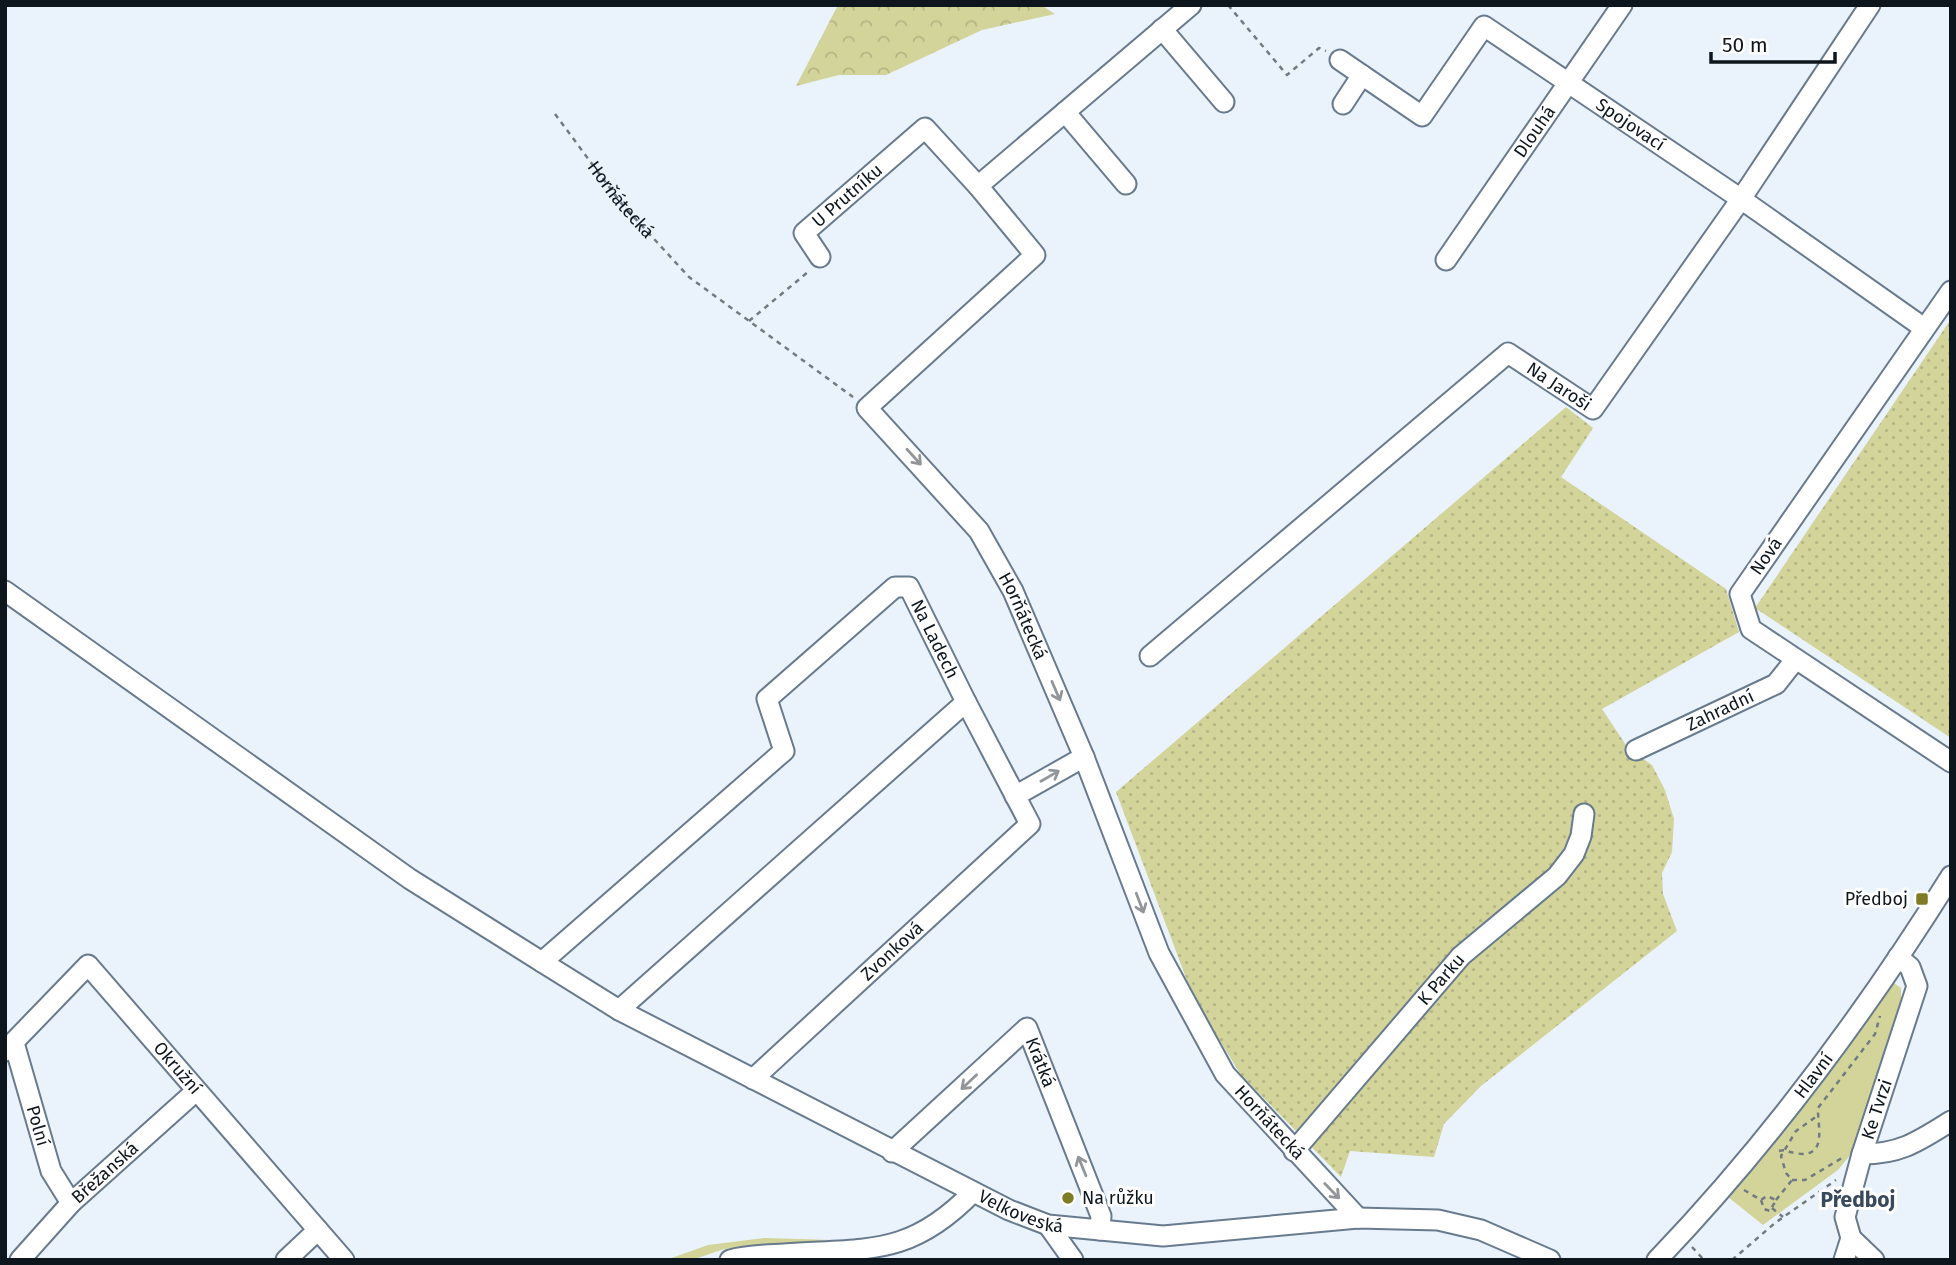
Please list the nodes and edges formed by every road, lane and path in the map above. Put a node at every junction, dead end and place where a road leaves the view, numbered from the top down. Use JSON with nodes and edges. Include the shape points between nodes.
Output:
{"nodes":[{"id":1,"x":1191,"y":5,"type":"edge"},
{"id":2,"x":1228,"y":5,"type":"edge"},
{"id":3,"x":1622,"y":5,"type":"edge"},
{"id":4,"x":1870,"y":5,"type":"edge"},
{"id":5,"x":1162,"y":29,"type":"junction"},
{"id":6,"x":1340,"y":60,"type":"joint"},
{"id":7,"x":1362,"y":75,"type":"junction"},
{"id":8,"x":1570,"y":82,"type":"junction"},
{"id":9,"x":1224,"y":102,"type":"dead end"},
{"id":10,"x":1343,"y":104,"type":"dead end"},
{"id":11,"x":1065,"y":112,"type":"junction"},
{"id":12,"x":555,"y":114,"type":"dead end"},
{"id":13,"x":1126,"y":184,"type":"dead end"},
{"id":14,"x":978,"y":186,"type":"junction"},
{"id":15,"x":1741,"y":199,"type":"junction"},
{"id":16,"x":820,"y":257,"type":"joint"},
{"id":17,"x":1446,"y":260,"type":"dead end"},
{"id":18,"x":1951,"y":291,"type":"edge"},
{"id":19,"x":749,"y":321,"type":"junction"},
{"id":20,"x":1924,"y":328,"type":"junction"},
{"id":21,"x":867,"y":408,"type":"junction"},
{"id":22,"x":5,"y":591,"type":"edge"},
{"id":23,"x":1150,"y":656,"type":"dead end"},
{"id":24,"x":1795,"y":660,"type":"junction"},
{"id":25,"x":966,"y":702,"type":"junction"},
{"id":26,"x":1636,"y":750,"type":"dead end"},
{"id":27,"x":1084,"y":757,"type":"junction"},
{"id":28,"x":1951,"y":762,"type":"edge"},
{"id":29,"x":1015,"y":796,"type":"junction"},
{"id":30,"x":1584,"y":814,"type":"dead end"},
{"id":31,"x":1951,"y":876,"type":"edge"},
{"id":32,"x":1898,"y":957,"type":"junction"},
{"id":33,"x":542,"y":962,"type":"junction"},
{"id":34,"x":620,"y":1010,"type":"junction"},
{"id":35,"x":1882,"y":1011,"type":"dead end"},
{"id":36,"x":9,"y":1047,"type":"edge"},
{"id":37,"x":753,"y":1079,"type":"junction"},
{"id":38,"x":196,"y":1091,"type":"junction"},
{"id":39,"x":1818,"y":1115,"type":"junction"},
{"id":40,"x":1951,"y":1121,"type":"edge"},
{"id":41,"x":1785,"y":1149,"type":"junction"},
{"id":42,"x":1294,"y":1151,"type":"junction"},
{"id":43,"x":892,"y":1152,"type":"junction"},
{"id":44,"x":1773,"y":1153,"type":"dead end"},
{"id":45,"x":1860,"y":1159,"type":"junction"},
{"id":46,"x":1792,"y":1180,"type":"junction"},
{"id":47,"x":1739,"y":1185,"type":"dead end"},
{"id":48,"x":973,"y":1192,"type":"junction"},
{"id":49,"x":1761,"y":1200,"type":"junction"},
{"id":50,"x":1776,"y":1200,"type":"junction"},
{"id":51,"x":71,"y":1203,"type":"junction"},
{"id":52,"x":1772,"y":1208,"type":"junction"},
{"id":53,"x":1783,"y":1217,"type":"junction"},
{"id":54,"x":1358,"y":1218,"type":"junction"},
{"id":55,"x":1048,"y":1225,"type":"junction"},
{"id":56,"x":318,"y":1230,"type":"junction"},
{"id":57,"x":1100,"y":1230,"type":"junction"},
{"id":58,"x":1851,"y":1238,"type":"junction"},
{"id":59,"x":1693,"y":1248,"type":"dead end"},
{"id":60,"x":898,"y":1253,"type":"edge"},
{"id":61,"x":20,"y":1260,"type":"edge"},
{"id":62,"x":286,"y":1260,"type":"edge"},
{"id":63,"x":344,"y":1260,"type":"edge"},
{"id":64,"x":730,"y":1260,"type":"edge"},
{"id":65,"x":1073,"y":1260,"type":"edge"},
{"id":66,"x":1550,"y":1260,"type":"edge"},
{"id":67,"x":1657,"y":1260,"type":"edge"},
{"id":68,"x":1704,"y":1260,"type":"edge"},
{"id":69,"x":1732,"y":1260,"type":"edge"},
{"id":70,"x":1844,"y":1260,"type":"edge"},
{"id":71,"x":1874,"y":1260,"type":"edge"}],
"edges":[{"from":1,"to":5,"type":"street"},
{"from":2,"to":6,"type":"path","via":[[1287,75],[1319,48]]},
{"from":3,"to":8,"type":"street","name":"Dlouhá"},
{"from":4,"to":15,"type":"street","name":"Na Jaroši"},
{"from":5,"to":9,"type":"street"},
{"from":5,"to":11,"type":"street"},
{"from":6,"to":7,"type":"street","name":"Spojovací"},
{"from":7,"to":8,"type":"street","name":"Spojovací","via":[[1422,116],[1484,26]]},
{"from":7,"to":10,"type":"street"},
{"from":8,"to":15,"type":"street","name":"Spojovací"},
{"from":8,"to":17,"type":"street","name":"Dlouhá"},
{"from":11,"to":13,"type":"street"},
{"from":11,"to":14,"type":"street"},
{"from":12,"to":19,"type":"path","name":"Horňátecká","via":[[621,203],[689,277]]},
{"from":14,"to":16,"type":"street","name":"U Prutníku","via":[[925,128],[804,233]]},
{"from":14,"to":21,"type":"street","name":"U Prutníku","via":[[1035,255]]},
{"from":15,"to":20,"type":"street","name":"Spojovací"},
{"from":15,"to":23,"type":"street","name":"Na Jaroši","via":[[1593,409],[1508,353]]},
{"from":16,"to":19,"type":"path","name":"U Prutníku"},
{"from":18,"to":20,"type":"street","name":"Nová"},
{"from":19,"to":21,"type":"path","name":"Horňátecká"},
{"from":20,"to":24,"type":"street","name":"Nová","via":[[1740,593],[1751,629]]},
{"from":21,"to":27,"type":"street","name":"Horňátecká","one_way":true,"via":[[979,531],[1013,591]]},
{"from":22,"to":33,"type":"street","name":"Velkoveská","via":[[410,879]]},
{"from":24,"to":26,"type":"street","name":"Zahradní","via":[[1776,684]]},
{"from":24,"to":28,"type":"street","name":"Nová"},
{"from":25,"to":29,"type":"street"},
{"from":25,"to":33,"type":"street","name":"Na Ladech","via":[[909,587],[895,587],[767,699],[784,751]]},
{"from":25,"to":34,"type":"street"},
{"from":29,"to":27,"type":"street","one_way":true},
{"from":27,"to":42,"type":"street","name":"Horňátecká","one_way":true,"via":[[1159,953],[1225,1074]]},
{"from":29,"to":37,"type":"street","name":"Zvonková","via":[[1031,824]]},
{"from":30,"to":42,"type":"street","name":"K Parku","via":[[1574,854],[1556,876],[1461,956]]},
{"from":31,"to":32,"type":"street","name":"Hlavní"},
{"from":32,"to":45,"type":"street","name":"Ke Tvrzi","via":[[1910,967],[1917,986]]},
{"from":32,"to":67,"type":"street","name":"Hlavní","via":[[1771,1128]]},
{"from":33,"to":34,"type":"street","name":"Velkoveská"},
{"from":34,"to":37,"type":"street","name":"Velkoveská"},
{"from":35,"to":39,"type":"path","via":[[1875,1034],[1818,1108]]},
{"from":36,"to":38,"type":"street","name":"Okružní","via":[[88,965]]},
{"from":36,"to":51,"type":"street","name":"Polní","via":[[51,1171]]},
{"from":37,"to":43,"type":"street","name":"Velkoveská"},
{"from":38,"to":51,"type":"street","name":"Břežanská"},
{"from":38,"to":56,"type":"street","name":"Okružní"},
{"from":39,"to":41,"type":"path","via":[[1796,1131]]},
{"from":39,"to":41,"type":"path","via":[[1821,1139],[1815,1147],[1796,1154]]},
{"from":40,"to":45,"type":"street","via":[[1911,1146]]},
{"from":41,"to":44,"type":"path"},
{"from":41,"to":46,"type":"path","via":[[1782,1164]]},
{"from":42,"to":54,"type":"street","name":"Horňátecká","one_way":true},
{"from":43,"to":48,"type":"street","name":"Velkoveská"},
{"from":57,"to":43,"type":"street","name":"Krátká","one_way":true,"via":[[1101,1216],[1027,1028]]},
{"from":45,"to":46,"type":"path","via":[[1847,1154],[1805,1180]]},
{"from":45,"to":53,"type":"path"},
{"from":45,"to":58,"type":"street","name":"Ke Tvrzi","via":[[1845,1217]]},
{"from":46,"to":50,"type":"path"},
{"from":47,"to":49,"type":"path"},
{"from":48,"to":55,"type":"street","name":"Velkoveská"},
{"from":48,"to":60,"type":"street","via":[[950,1216]]},
{"from":49,"to":50,"type":"path","via":[[1767,1196]]},
{"from":49,"to":52,"type":"path","via":[[1764,1209]]},
{"from":50,"to":52,"type":"path"},
{"from":51,"to":61,"type":"street","name":"Břežanská"},
{"from":52,"to":53,"type":"path"},
{"from":53,"to":69,"type":"path"},
{"from":54,"to":57,"type":"street","name":"Velkoveská","via":[[1163,1236]]},
{"from":54,"to":66,"type":"street","name":"Velkoveská","via":[[1438,1220],[1481,1230]]},
{"from":55,"to":57,"type":"street","name":"Velkoveská"},
{"from":55,"to":65,"type":"street"},
{"from":56,"to":62,"type":"street"},
{"from":56,"to":63,"type":"street","name":"Okružní"},
{"from":58,"to":70,"type":"street"},
{"from":58,"to":71,"type":"street"},
{"from":59,"to":68,"type":"path"},
{"from":60,"to":64,"type":"street"}]}
